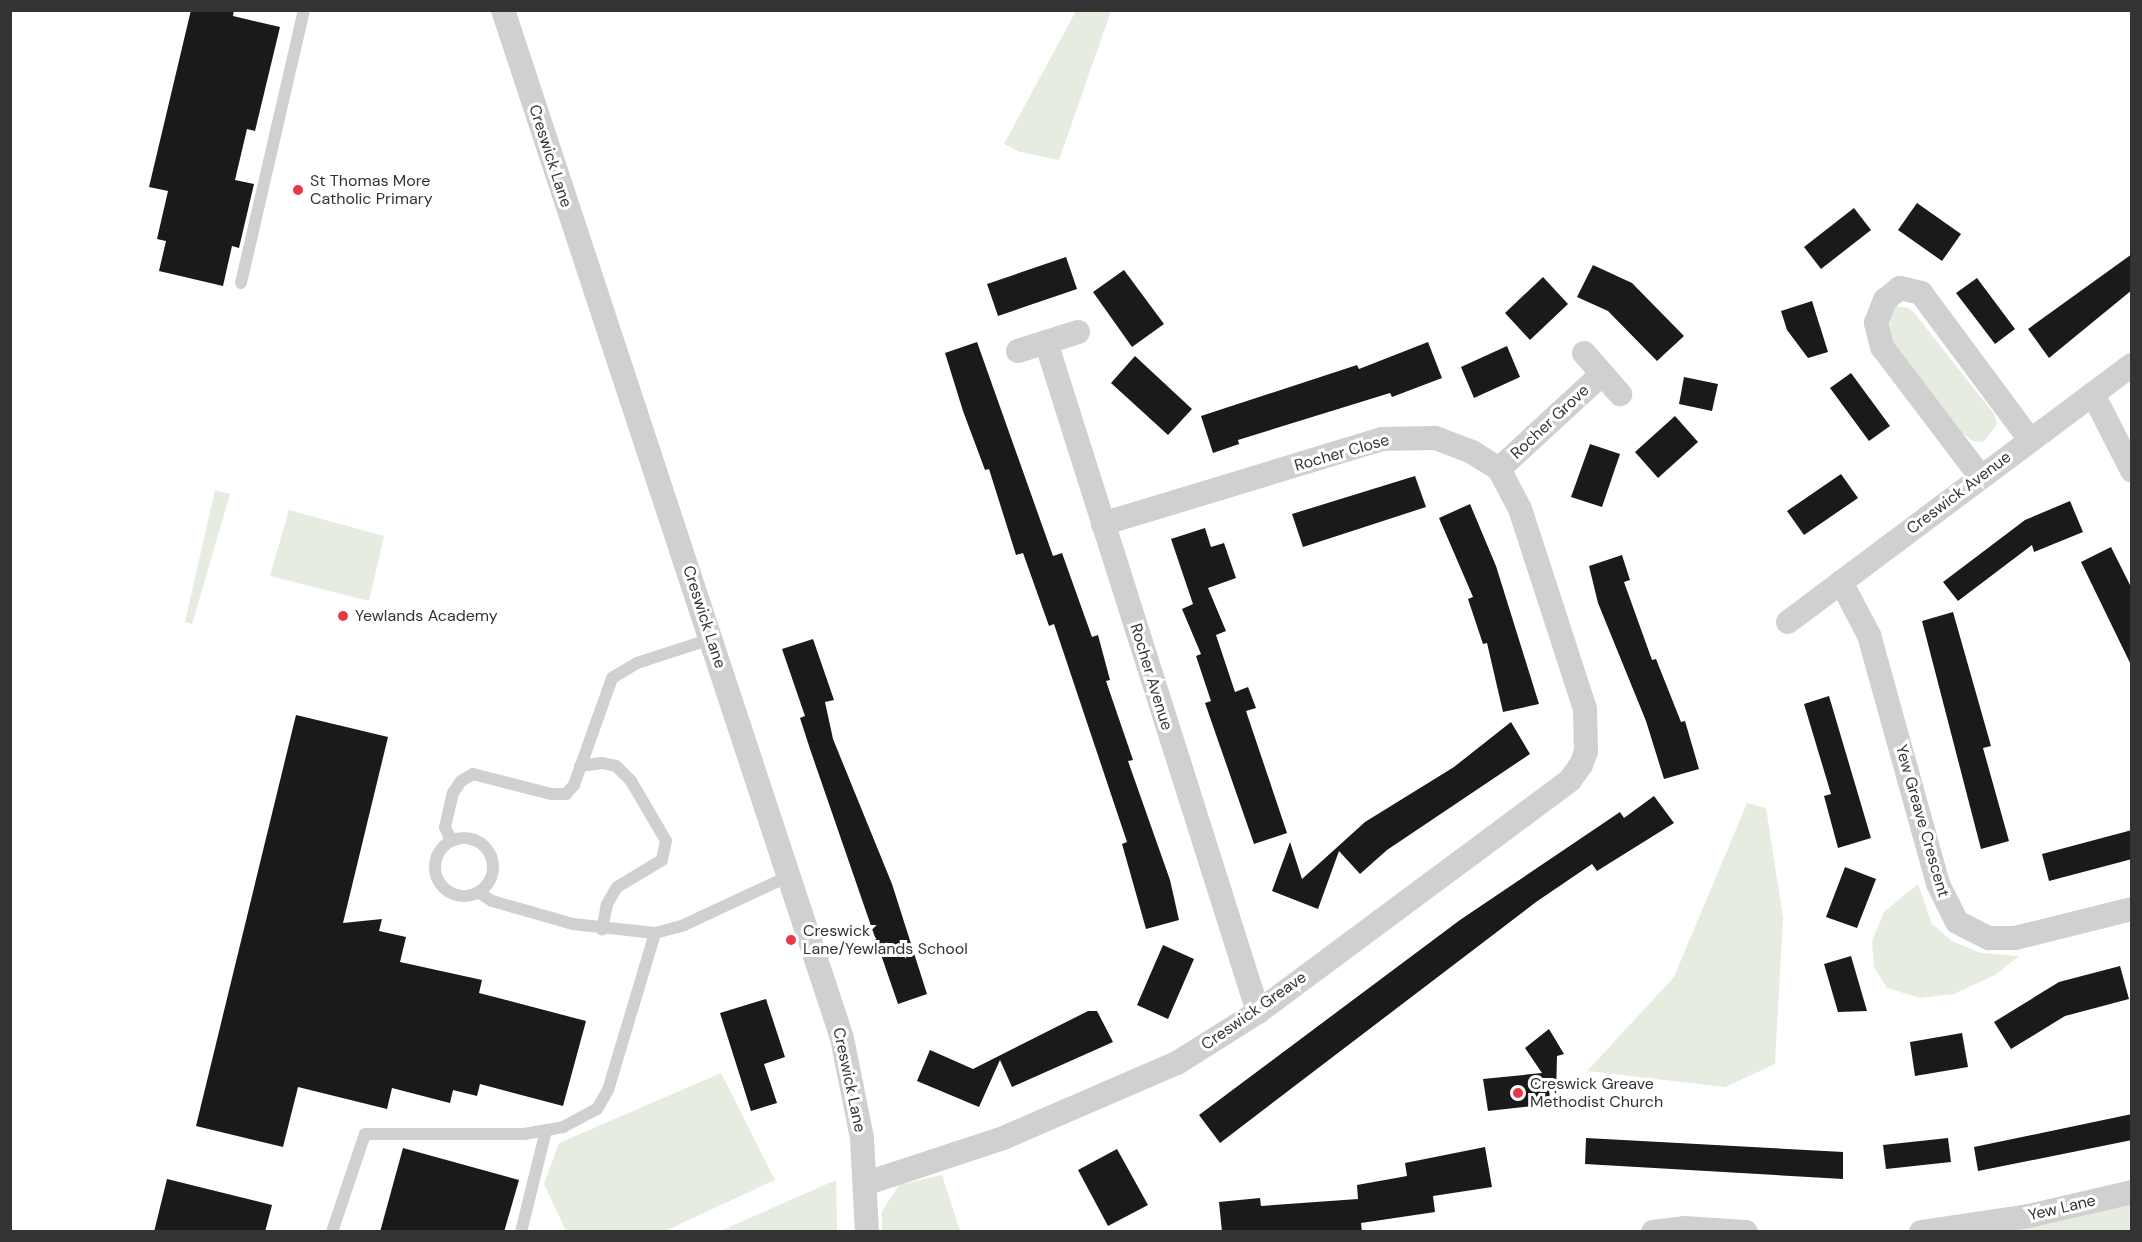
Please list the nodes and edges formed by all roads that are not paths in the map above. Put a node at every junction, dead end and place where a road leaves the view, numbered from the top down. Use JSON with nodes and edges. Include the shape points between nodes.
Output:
{"nodes":[{"id":1,"x":304,"y":10,"type":"edge"},
{"id":2,"x":503,"y":10,"type":"edge"},
{"id":3,"x":241,"y":283,"type":"dead end"},
{"id":4,"x":1078,"y":332,"type":"dead end"},
{"id":5,"x":1046,"y":342,"type":"junction"},
{"id":6,"x":1018,"y":351,"type":"dead end"},
{"id":7,"x":1584,"y":353,"type":"dead end"},
{"id":8,"x":2132,"y":365,"type":"edge"},
{"id":9,"x":1602,"y":374,"type":"junction"},
{"id":10,"x":1620,"y":394,"type":"dead end"},
{"id":11,"x":2093,"y":394,"type":"junction"},
{"id":12,"x":2030,"y":440,"type":"junction"},
{"id":13,"x":1499,"y":469,"type":"junction"},
{"id":14,"x":2132,"y":471,"type":"edge"},
{"id":15,"x":1980,"y":476,"type":"junction"},
{"id":16,"x":1103,"y":524,"type":"junction"},
{"id":17,"x":1841,"y":582,"type":"junction"},
{"id":18,"x":1788,"y":622,"type":"dead end"},
{"id":19,"x":711,"y":639,"type":"junction"},
{"id":20,"x":580,"y":766,"type":"junction"},
{"id":21,"x":451,"y":840,"type":"junction"},
{"id":22,"x":789,"y":876,"type":"junction"},
{"id":23,"x":478,"y":892,"type":"junction"},
{"id":24,"x":2132,"y":909,"type":"edge"},
{"id":25,"x":602,"y":930,"type":"junction"},
{"id":26,"x":655,"y":933,"type":"junction"},
{"id":27,"x":1258,"y":1012,"type":"junction"},
{"id":28,"x":546,"y":1130,"type":"junction"},
{"id":29,"x":867,"y":1183,"type":"junction"},
{"id":30,"x":2132,"y":1191,"type":"edge"},
{"id":31,"x":332,"y":1232,"type":"edge"},
{"id":32,"x":521,"y":1232,"type":"edge"},
{"id":33,"x":867,"y":1232,"type":"edge"},
{"id":34,"x":1653,"y":1232,"type":"edge"},
{"id":35,"x":1746,"y":1232,"type":"edge"},
{"id":36,"x":1921,"y":1232,"type":"edge"}],
"edges":[{"from":1,"to":3,"type":"lane"},
{"from":2,"to":19,"type":"street","name":"Creswick Lane"},
{"from":4,"to":5,"type":"street"},
{"from":5,"to":6,"type":"street"},
{"from":5,"to":16,"type":"street","name":"Rocher Avenue"},
{"from":7,"to":9,"type":"street","name":"Rocher Grove"},
{"from":8,"to":11,"type":"street","name":"Creswick Avenue"},
{"from":9,"to":10,"type":"street","name":"Rocher Grove"},
{"from":9,"to":13,"type":"street","name":"Rocher Grove"},
{"from":11,"to":12,"type":"street","name":"Creswick Avenue"},
{"from":11,"to":14,"type":"street"},
{"from":12,"to":15,"type":"street","name":"Creswick Avenue"},
{"from":12,"to":15,"type":"street","via":[[1921,293],[1900,288],[1885,300],[1876,323],[1882,347]]},
{"from":13,"to":16,"type":"street","name":"Rocher Close","via":[[1435,438],[1382,439]]},
{"from":13,"to":27,"type":"street","name":"Creswick Greave","via":[[1520,509],[1585,709],[1586,751],[1570,780]]},
{"from":15,"to":17,"type":"street","name":"Creswick Avenue"},
{"from":16,"to":27,"type":"street","name":"Rocher Avenue"},
{"from":17,"to":18,"type":"street","name":"Creswick Avenue"},
{"from":17,"to":24,"type":"street","name":"Yew Greave Crescent","via":[[1869,635],[1938,884],[1958,922],[1989,938],[2015,938]]},
{"from":19,"to":20,"type":"lane","via":[[637,663],[612,678]]},
{"from":19,"to":22,"type":"street","name":"Creswick Lane"},
{"from":20,"to":21,"type":"lane","via":[[566,794],[473,774],[461,781],[453,793],[445,827]]},
{"from":20,"to":25,"type":"lane","via":[[616,766],[631,781],[666,841],[662,860],[617,887],[607,904]]},
{"from":21,"to":23,"type":"lane","via":[[472,839],[489,853],[493,872]]},
{"from":21,"to":23,"type":"lane","via":[[437,856],[437,878],[454,894]]},
{"from":22,"to":26,"type":"lane","via":[[684,925]]},
{"from":22,"to":29,"type":"street","name":"Creswick Lane","via":[[842,1038]]},
{"from":23,"to":25,"type":"lane","via":[[492,901]]},
{"from":25,"to":26,"type":"lane"},
{"from":26,"to":28,"type":"lane","via":[[608,1090],[597,1109]]},
{"from":27,"to":29,"type":"street","name":"Creswick Greave","via":[[1177,1063],[1097,1101],[1001,1139]]},
{"from":28,"to":31,"type":"lane","via":[[364,1134]]},
{"from":28,"to":32,"type":"lane"},
{"from":29,"to":33,"type":"street","name":"Creswick Lane"},
{"from":30,"to":36,"type":"street","name":"Yew Lane","via":[[2029,1216]]},
{"from":34,"to":35,"type":"street","via":[[1684,1228]]}]}
